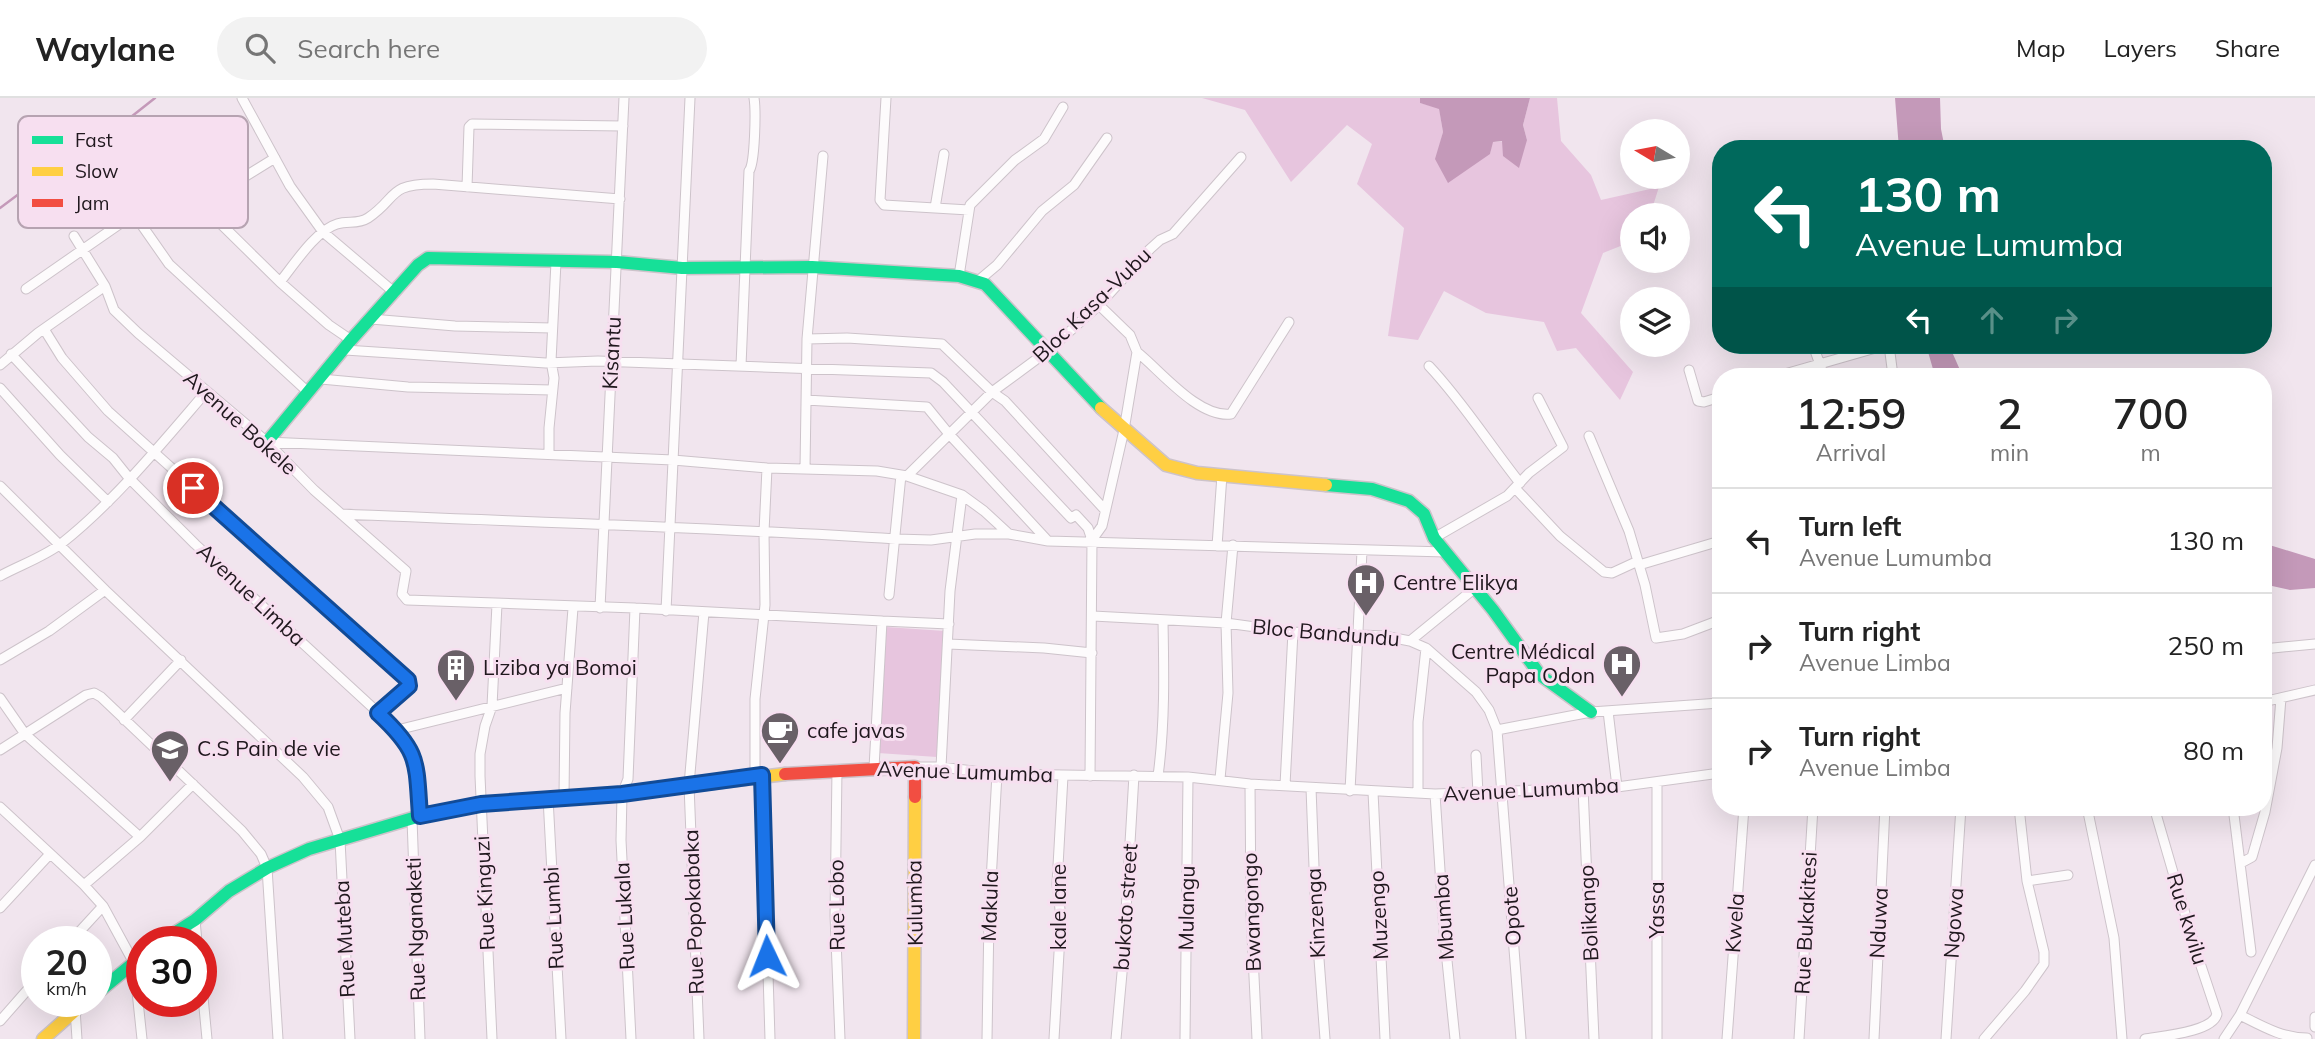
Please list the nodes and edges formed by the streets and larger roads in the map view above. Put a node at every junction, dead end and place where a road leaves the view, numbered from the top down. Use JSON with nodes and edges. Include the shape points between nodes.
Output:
{"nodes":[{"id":1,"x":242,"y":98,"type":"edge"},
{"id":2,"x":624,"y":98,"type":"edge"},
{"id":3,"x":690,"y":98,"type":"edge"},
{"id":4,"x":754,"y":98,"type":"edge"},
{"id":5,"x":886,"y":98,"type":"edge"},
{"id":6,"x":1063,"y":107,"type":"dead end"},
{"id":7,"x":623,"y":126,"type":"junction"},
{"id":8,"x":1107,"y":138,"type":"dead end"},
{"id":9,"x":944,"y":154,"type":"dead end"},
{"id":10,"x":823,"y":156,"type":"dead end"},
{"id":11,"x":275,"y":158,"type":"junction"},
{"id":12,"x":1241,"y":158,"type":"dead end"},
{"id":13,"x":248,"y":175,"type":"edge"},
{"id":14,"x":467,"y":187,"type":"junction"},
{"id":15,"x":620,"y":199,"type":"junction"},
{"id":16,"x":935,"y":208,"type":"junction"},
{"id":17,"x":969,"y":209,"type":"junction"},
{"id":18,"x":113,"y":228,"type":"edge"},
{"id":19,"x":144,"y":228,"type":"edge"},
{"id":20,"x":225,"y":228,"type":"edge"},
{"id":21,"x":323,"y":232,"type":"junction"},
{"id":22,"x":74,"y":236,"type":"dead end"},
{"id":23,"x":82,"y":249,"type":"junction"},
{"id":24,"x":556,"y":262,"type":"junction"},
{"id":25,"x":617,"y":262,"type":"junction"},
{"id":26,"x":746,"y":267,"type":"junction"},
{"id":27,"x":812,"y":267,"type":"junction"},
{"id":28,"x":682,"y":268,"type":"junction"},
{"id":29,"x":959,"y":276,"type":"junction"},
{"id":30,"x":978,"y":281,"type":"junction"},
{"id":31,"x":280,"y":282,"type":"junction"},
{"id":32,"x":105,"y":286,"type":"junction"},
{"id":33,"x":26,"y":289,"type":"dead end"},
{"id":34,"x":395,"y":293,"type":"junction"},
{"id":35,"x":1099,"y":305,"type":"junction"},
{"id":36,"x":371,"y":319,"type":"junction"},
{"id":37,"x":1289,"y":322,"type":"dead end"},
{"id":38,"x":44,"y":328,"type":"junction"},
{"id":39,"x":552,"y":328,"type":"junction"},
{"id":40,"x":807,"y":339,"type":"junction"},
{"id":41,"x":348,"y":344,"type":"junction"},
{"id":42,"x":1049,"y":350,"type":"junction"},
{"id":43,"x":1138,"y":352,"type":"junction"},
{"id":44,"x":11,"y":354,"type":"junction"},
{"id":45,"x":1816,"y":354,"type":"edge"},
{"id":46,"x":1854,"y":354,"type":"edge"},
{"id":47,"x":551,"y":361,"type":"junction"},
{"id":48,"x":612,"y":363,"type":"junction"},
{"id":49,"x":1820,"y":363,"type":"junction"},
{"id":50,"x":0,"y":365,"type":"edge"},
{"id":51,"x":677,"y":365,"type":"junction"},
{"id":52,"x":741,"y":366,"type":"junction"},
{"id":53,"x":1429,"y":366,"type":"dead end"},
{"id":54,"x":807,"y":368,"type":"junction"},
{"id":55,"x":1804,"y":368,"type":"edge"},
{"id":56,"x":1822,"y":368,"type":"edge"},
{"id":57,"x":1689,"y":370,"type":"dead end"},
{"id":58,"x":321,"y":379,"type":"junction"},
{"id":59,"x":0,"y":388,"type":"edge"},
{"id":60,"x":552,"y":390,"type":"junction"},
{"id":61,"x":206,"y":392,"type":"junction"},
{"id":62,"x":992,"y":392,"type":"junction"},
{"id":63,"x":309,"y":393,"type":"junction"},
{"id":64,"x":1538,"y":398,"type":"dead end"},
{"id":65,"x":1712,"y":398,"type":"edge"},
{"id":66,"x":806,"y":400,"type":"junction"},
{"id":67,"x":971,"y":412,"type":"junction"},
{"id":68,"x":1124,"y":430,"type":"junction"},
{"id":69,"x":948,"y":434,"type":"junction"},
{"id":70,"x":1589,"y":436,"type":"dead end"},
{"id":71,"x":267,"y":442,"type":"junction"},
{"id":72,"x":154,"y":453,"type":"junction"},
{"id":73,"x":549,"y":454,"type":"junction"},
{"id":74,"x":607,"y":458,"type":"junction"},
{"id":75,"x":673,"y":460,"type":"junction"},
{"id":76,"x":767,"y":468,"type":"junction"},
{"id":77,"x":805,"y":468,"type":"junction"},
{"id":78,"x":1222,"y":475,"type":"junction"},
{"id":79,"x":904,"y":476,"type":"junction"},
{"id":80,"x":129,"y":478,"type":"junction"},
{"id":81,"x":1517,"y":485,"type":"junction"},
{"id":82,"x":0,"y":486,"type":"edge"},
{"id":83,"x":962,"y":495,"type":"junction"},
{"id":84,"x":108,"y":502,"type":"junction"},
{"id":85,"x":1105,"y":510,"type":"junction"},
{"id":86,"x":341,"y":514,"type":"junction"},
{"id":87,"x":604,"y":526,"type":"junction"},
{"id":88,"x":670,"y":526,"type":"junction"},
{"id":89,"x":764,"y":532,"type":"junction"},
{"id":90,"x":1009,"y":534,"type":"junction"},
{"id":91,"x":958,"y":536,"type":"junction"},
{"id":92,"x":1434,"y":538,"type":"junction"},
{"id":93,"x":896,"y":539,"type":"junction"},
{"id":94,"x":1092,"y":540,"type":"junction"},
{"id":95,"x":1048,"y":541,"type":"junction"},
{"id":96,"x":60,"y":544,"type":"junction"},
{"id":97,"x":1712,"y":544,"type":"edge"},
{"id":98,"x":1233,"y":545,"type":"junction"},
{"id":99,"x":1217,"y":546,"type":"junction"},
{"id":100,"x":1362,"y":551,"type":"junction"},
{"id":101,"x":1446,"y":552,"type":"junction"},
{"id":102,"x":1638,"y":563,"type":"junction"},
{"id":103,"x":0,"y":576,"type":"edge"},
{"id":104,"x":1475,"y":588,"type":"junction"},
{"id":105,"x":105,"y":590,"type":"junction"},
{"id":106,"x":889,"y":596,"type":"dead end"},
{"id":107,"x":496,"y":604,"type":"junction"},
{"id":108,"x":573,"y":607,"type":"junction"},
{"id":109,"x":600,"y":608,"type":"junction"},
{"id":110,"x":635,"y":608,"type":"junction"},
{"id":111,"x":666,"y":611,"type":"junction"},
{"id":112,"x":704,"y":612,"type":"junction"},
{"id":113,"x":764,"y":614,"type":"junction"},
{"id":114,"x":1093,"y":617,"type":"junction"},
{"id":115,"x":882,"y":621,"type":"junction"},
{"id":116,"x":1163,"y":621,"type":"junction"},
{"id":117,"x":1226,"y":623,"type":"junction"},
{"id":118,"x":1712,"y":623,"type":"edge"},
{"id":119,"x":949,"y":624,"type":"junction"},
{"id":120,"x":1293,"y":632,"type":"junction"},
{"id":121,"x":1357,"y":634,"type":"junction"},
{"id":122,"x":1410,"y":641,"type":"junction"},
{"id":123,"x":2315,"y":644,"type":"edge"},
{"id":124,"x":948,"y":645,"type":"junction"},
{"id":125,"x":1426,"y":648,"type":"junction"},
{"id":126,"x":2272,"y":648,"type":"edge"},
{"id":127,"x":1092,"y":653,"type":"junction"},
{"id":128,"x":0,"y":660,"type":"edge"},
{"id":129,"x":181,"y":660,"type":"junction"},
{"id":130,"x":567,"y":688,"type":"junction"},
{"id":131,"x":2315,"y":690,"type":"edge"},
{"id":132,"x":0,"y":698,"type":"edge"},
{"id":133,"x":2281,"y":698,"type":"junction"},
{"id":134,"x":2272,"y":700,"type":"edge"},
{"id":135,"x":1712,"y":704,"type":"edge"},
{"id":136,"x":492,"y":706,"type":"junction"},
{"id":137,"x":1608,"y":711,"type":"junction"},
{"id":138,"x":1591,"y":712,"type":"junction"},
{"id":139,"x":378,"y":713,"type":"junction"},
{"id":140,"x":124,"y":720,"type":"junction"},
{"id":141,"x":397,"y":730,"type":"junction"},
{"id":142,"x":1497,"y":730,"type":"junction"},
{"id":143,"x":25,"y":734,"type":"junction"},
{"id":144,"x":0,"y":750,"type":"edge"},
{"id":145,"x":1476,"y":755,"type":"dead end"},
{"id":146,"x":915,"y":767,"type":"junction"},
{"id":147,"x":941,"y":767,"type":"junction"},
{"id":148,"x":874,"y":768,"type":"junction"},
{"id":149,"x":837,"y":770,"type":"junction"},
{"id":150,"x":997,"y":774,"type":"junction"},
{"id":151,"x":1712,"y":774,"type":"edge"},
{"id":152,"x":2272,"y":774,"type":"edge"},
{"id":153,"x":758,"y":775,"type":"junction"},
{"id":154,"x":1133,"y":775,"type":"junction"},
{"id":155,"x":1063,"y":776,"type":"junction"},
{"id":156,"x":1090,"y":776,"type":"junction"},
{"id":157,"x":1158,"y":776,"type":"junction"},
{"id":158,"x":1188,"y":777,"type":"junction"},
{"id":159,"x":1220,"y":779,"type":"junction"},
{"id":160,"x":1657,"y":782,"type":"junction"},
{"id":161,"x":193,"y":784,"type":"junction"},
{"id":162,"x":1250,"y":784,"type":"junction"},
{"id":163,"x":689,"y":785,"type":"junction"},
{"id":164,"x":1286,"y":785,"type":"junction"},
{"id":165,"x":1617,"y":787,"type":"junction"},
{"id":166,"x":1311,"y":788,"type":"junction"},
{"id":167,"x":1583,"y":788,"type":"junction"},
{"id":168,"x":1350,"y":791,"type":"junction"},
{"id":169,"x":1373,"y":792,"type":"junction"},
{"id":170,"x":1418,"y":793,"type":"junction"},
{"id":171,"x":1478,"y":793,"type":"junction"},
{"id":172,"x":1502,"y":793,"type":"junction"},
{"id":173,"x":622,"y":794,"type":"junction"},
{"id":174,"x":1435,"y":794,"type":"junction"},
{"id":175,"x":564,"y":797,"type":"junction"},
{"id":176,"x":548,"y":798,"type":"junction"},
{"id":177,"x":481,"y":804,"type":"junction"},
{"id":178,"x":0,"y":807,"type":"edge"},
{"id":179,"x":1743,"y":816,"type":"edge"},
{"id":180,"x":1812,"y":816,"type":"edge"},
{"id":181,"x":1885,"y":816,"type":"edge"},
{"id":182,"x":1960,"y":816,"type":"edge"},
{"id":183,"x":2020,"y":816,"type":"edge"},
{"id":184,"x":2089,"y":816,"type":"edge"},
{"id":185,"x":2157,"y":816,"type":"edge"},
{"id":186,"x":2234,"y":816,"type":"edge"},
{"id":187,"x":2264,"y":816,"type":"edge"},
{"id":188,"x":416,"y":817,"type":"junction"},
{"id":189,"x":140,"y":837,"type":"junction"},
{"id":190,"x":340,"y":840,"type":"junction"},
{"id":191,"x":49,"y":855,"type":"junction"},
{"id":192,"x":2241,"y":863,"type":"junction"},
{"id":193,"x":2315,"y":865,"type":"edge"},
{"id":194,"x":267,"y":868,"type":"junction"},
{"id":195,"x":2068,"y":875,"type":"dead end"},
{"id":196,"x":2027,"y":881,"type":"junction"},
{"id":197,"x":84,"y":886,"type":"junction"},
{"id":198,"x":103,"y":906,"type":"junction"},
{"id":199,"x":0,"y":908,"type":"edge"},
{"id":200,"x":195,"y":920,"type":"junction"},
{"id":201,"x":85,"y":926,"type":"edge"},
{"id":202,"x":185,"y":926,"type":"edge"},
{"id":203,"x":196,"y":926,"type":"edge"},
{"id":204,"x":126,"y":941,"type":"edge"},
{"id":205,"x":2251,"y":952,"type":"dead end"},
{"id":206,"x":126,"y":969,"type":"edge"},
{"id":207,"x":112,"y":980,"type":"edge"},
{"id":208,"x":21,"y":997,"type":"edge"},
{"id":209,"x":2240,"y":1015,"type":"junction"},
{"id":210,"x":66,"y":1017,"type":"edge"},
{"id":211,"x":76,"y":1017,"type":"edge"},
{"id":212,"x":141,"y":1017,"type":"edge"},
{"id":213,"x":205,"y":1017,"type":"edge"},
{"id":214,"x":2315,"y":1017,"type":"edge"},
{"id":215,"x":0,"y":1020,"type":"edge"},
{"id":216,"x":2315,"y":1027,"type":"edge"},
{"id":217,"x":2315,"y":1034,"type":"edge"},
{"id":218,"x":43,"y":1039,"type":"edge"},
{"id":219,"x":77,"y":1039,"type":"edge"},
{"id":220,"x":142,"y":1039,"type":"edge"},
{"id":221,"x":207,"y":1039,"type":"edge"},
{"id":222,"x":278,"y":1039,"type":"edge"},
{"id":223,"x":350,"y":1039,"type":"edge"},
{"id":224,"x":420,"y":1039,"type":"edge"},
{"id":225,"x":492,"y":1039,"type":"edge"},
{"id":226,"x":561,"y":1039,"type":"edge"},
{"id":227,"x":631,"y":1039,"type":"edge"},
{"id":228,"x":699,"y":1039,"type":"edge"},
{"id":229,"x":770,"y":1039,"type":"edge"},
{"id":230,"x":840,"y":1039,"type":"edge"},
{"id":231,"x":914,"y":1039,"type":"edge"},
{"id":232,"x":987,"y":1039,"type":"edge"},
{"id":233,"x":1054,"y":1039,"type":"edge"},
{"id":234,"x":1116,"y":1039,"type":"edge"},
{"id":235,"x":1185,"y":1039,"type":"edge"},
{"id":236,"x":1257,"y":1039,"type":"edge"},
{"id":237,"x":1325,"y":1039,"type":"edge"},
{"id":238,"x":1385,"y":1039,"type":"edge"},
{"id":239,"x":1455,"y":1039,"type":"edge"},
{"id":240,"x":1521,"y":1039,"type":"edge"},
{"id":241,"x":1594,"y":1039,"type":"edge"},
{"id":242,"x":1657,"y":1039,"type":"edge"},
{"id":243,"x":1727,"y":1039,"type":"edge"},
{"id":244,"x":1799,"y":1039,"type":"edge"},
{"id":245,"x":1874,"y":1039,"type":"edge"},
{"id":246,"x":1946,"y":1039,"type":"edge"},
{"id":247,"x":1984,"y":1039,"type":"edge"},
{"id":248,"x":2122,"y":1039,"type":"edge"},
{"id":249,"x":2145,"y":1039,"type":"edge"},
{"id":250,"x":2224,"y":1039,"type":"edge"},
{"id":251,"x":2306,"y":1039,"type":"edge"}],
"edges":[{"from":1,"to":11,"type":"street"},
{"from":2,"to":7,"type":"street","name":"Kisantu"},
{"from":3,"to":28,"type":"street"},
{"from":4,"to":26,"type":"street","via":[[757,117],[749,171]]},
{"from":5,"to":16,"type":"street","via":[[880,200],[884,205]]},
{"from":6,"to":17,"type":"street","via":[[1044,139],[1015,160]]},
{"from":7,"to":14,"type":"street","via":[[472,124]]},
{"from":7,"to":15,"type":"street","name":"Kisantu"},
{"from":8,"to":30,"type":"street","via":[[1074,185],[1042,211]]},
{"from":9,"to":16,"type":"street"},
{"from":10,"to":27,"type":"street"},
{"from":11,"to":13,"type":"street"},
{"from":11,"to":21,"type":"street"},
{"from":12,"to":35,"type":"street","name":"Bloc Kasa-Vubu","via":[[1173,234],[1150,249]]},
{"from":14,"to":15,"type":"street"},
{"from":14,"to":21,"type":"street","via":[[418,184],[401,188],[365,220],[337,224]]},
{"from":15,"to":25,"type":"street","name":"Kisantu"},
{"from":16,"to":17,"type":"street"},
{"from":17,"to":29,"type":"street"},
{"from":18,"to":23,"type":"street"},
{"from":19,"to":63,"type":"street","via":[[169,264]]},
{"from":20,"to":31,"type":"street"},
{"from":21,"to":31,"type":"street"},
{"from":21,"to":34,"type":"street"},
{"from":22,"to":23,"type":"street","name":"Avenue Bokele"},
{"from":23,"to":32,"type":"street","name":"Avenue Bokele"},
{"from":23,"to":33,"type":"street"},
{"from":24,"to":25,"type":"street"},
{"from":24,"to":34,"type":"street","via":[[428,258]]},
{"from":24,"to":39,"type":"street"},
{"from":25,"to":28,"type":"street"},
{"from":25,"to":48,"type":"street","name":"Kisantu"},
{"from":26,"to":27,"type":"street"},
{"from":26,"to":28,"type":"street"},
{"from":26,"to":52,"type":"street"},
{"from":27,"to":29,"type":"street"},
{"from":27,"to":40,"type":"street"},
{"from":28,"to":51,"type":"street"},
{"from":29,"to":30,"type":"street"},
{"from":30,"to":42,"type":"street"},
{"from":31,"to":41,"type":"street"},
{"from":32,"to":38,"type":"street"},
{"from":32,"to":61,"type":"street","name":"Avenue Bokele","via":[[121,319]]},
{"from":34,"to":36,"type":"street"},
{"from":35,"to":42,"type":"street","name":"Bloc Kasa-Vubu"},
{"from":35,"to":43,"type":"street","via":[[1130,335]]},
{"from":36,"to":39,"type":"street"},
{"from":36,"to":41,"type":"street"},
{"from":37,"to":43,"type":"street","via":[[1231,414],[1223,415],[1183,395]]},
{"from":38,"to":44,"type":"street"},
{"from":38,"to":72,"type":"street","name":"Avenue Limba","via":[[91,392]]},
{"from":39,"to":47,"type":"street"},
{"from":40,"to":54,"type":"street"},
{"from":40,"to":62,"type":"street","via":[[942,344]]},
{"from":41,"to":47,"type":"street","via":[[479,359]]},
{"from":41,"to":58,"type":"street"},
{"from":42,"to":62,"type":"street","name":"Bloc Kasa-Vubu"},
{"from":42,"to":68,"type":"street"},
{"from":43,"to":68,"type":"street"},
{"from":44,"to":50,"type":"street"},
{"from":44,"to":80,"type":"street","name":"Avenue Limba"},
{"from":45,"to":49,"type":"street"},
{"from":46,"to":49,"type":"street"},
{"from":47,"to":48,"type":"street"},
{"from":47,"to":60,"type":"street"},
{"from":48,"to":51,"type":"street"},
{"from":48,"to":74,"type":"street","name":"Kisantu"},
{"from":49,"to":55,"type":"street"},
{"from":49,"to":56,"type":"street"},
{"from":51,"to":52,"type":"street"},
{"from":51,"to":75,"type":"street"},
{"from":52,"to":54,"type":"street"},
{"from":53,"to":81,"type":"street","via":[[1463,405]]},
{"from":54,"to":66,"type":"street"},
{"from":54,"to":67,"type":"street","via":[[931,373]]},
{"from":57,"to":65,"type":"street","via":[[1698,401]]},
{"from":58,"to":60,"type":"street","via":[[408,387]]},
{"from":58,"to":63,"type":"street"},
{"from":59,"to":84,"type":"street"},
{"from":60,"to":73,"type":"street"},
{"from":61,"to":71,"type":"street","name":"Avenue Bokele"},
{"from":61,"to":72,"type":"street"},
{"from":62,"to":67,"type":"street","name":"Bloc Kasa-Vubu"},
{"from":62,"to":85,"type":"street"},
{"from":63,"to":71,"type":"street"},
{"from":64,"to":81,"type":"street","via":[[1563,447]]},
{"from":66,"to":69,"type":"street","via":[[923,405]]},
{"from":66,"to":77,"type":"street"},
{"from":67,"to":69,"type":"street","name":"Bloc Kasa-Vubu"},
{"from":67,"to":94,"type":"street","via":[[1071,518],[1079,518]]},
{"from":68,"to":78,"type":"street","via":[[1166,466]]},
{"from":68,"to":85,"type":"street"},
{"from":69,"to":79,"type":"street","name":"Bloc Kasa-Vubu"},
{"from":69,"to":95,"type":"street"},
{"from":70,"to":102,"type":"street"},
{"from":71,"to":73,"type":"street"},
{"from":71,"to":86,"type":"street","name":"Avenue Bokele"},
{"from":72,"to":80,"type":"street"},
{"from":72,"to":139,"type":"street","name":"Avenue Limba","via":[[408,680],[409,686]]},
{"from":73,"to":74,"type":"street"},
{"from":74,"to":75,"type":"street"},
{"from":74,"to":87,"type":"street","name":"Kisantu"},
{"from":75,"to":76,"type":"street"},
{"from":75,"to":88,"type":"street"},
{"from":76,"to":77,"type":"street"},
{"from":76,"to":89,"type":"street"},
{"from":77,"to":79,"type":"street"},
{"from":78,"to":92,"type":"street","via":[[1371,489],[1409,501],[1424,514]]},
{"from":78,"to":99,"type":"street"},
{"from":79,"to":83,"type":"street"},
{"from":79,"to":93,"type":"street"},
{"from":80,"to":84,"type":"street"},
{"from":80,"to":139,"type":"street","name":"Avenue Limba"},
{"from":81,"to":92,"type":"street","via":[[1491,506]]},
{"from":81,"to":102,"type":"street","via":[[1560,537],[1604,572]]},
{"from":82,"to":96,"type":"street","name":"Rue Muteba"},
{"from":83,"to":90,"type":"street"},
{"from":83,"to":91,"type":"street"},
{"from":84,"to":96,"type":"street"},
{"from":85,"to":94,"type":"street","via":[[1102,526]]},
{"from":86,"to":87,"type":"street"},
{"from":86,"to":107,"type":"street","name":"Avenue Bokele","via":[[405,570],[402,594],[407,600]]},
{"from":87,"to":88,"type":"street"},
{"from":87,"to":109,"type":"street","name":"Kisantu"},
{"from":88,"to":89,"type":"street"},
{"from":88,"to":111,"type":"street"},
{"from":89,"to":93,"type":"street"},
{"from":89,"to":113,"type":"street"},
{"from":90,"to":91,"type":"street"},
{"from":90,"to":95,"type":"street"},
{"from":91,"to":93,"type":"street"},
{"from":91,"to":119,"type":"street"},
{"from":92,"to":101,"type":"street"},
{"from":93,"to":106,"type":"street"},
{"from":94,"to":95,"type":"street"},
{"from":94,"to":99,"type":"street"},
{"from":94,"to":114,"type":"street"},
{"from":96,"to":103,"type":"street"},
{"from":96,"to":105,"type":"street","name":"Rue Muteba"},
{"from":97,"to":102,"type":"street"},
{"from":98,"to":99,"type":"street"},
{"from":98,"to":100,"type":"street"},
{"from":98,"to":117,"type":"street"},
{"from":100,"to":101,"type":"street"},
{"from":100,"to":121,"type":"street"},
{"from":101,"to":104,"type":"street"},
{"from":102,"to":118,"type":"street","via":[[1656,638]]},
{"from":104,"to":122,"type":"street"},
{"from":104,"to":138,"type":"street","via":[[1540,675]]},
{"from":105,"to":128,"type":"street"},
{"from":105,"to":129,"type":"street","name":"Rue Muteba"},
{"from":107,"to":108,"type":"street"},
{"from":107,"to":136,"type":"street"},
{"from":108,"to":109,"type":"street"},
{"from":108,"to":130,"type":"street"},
{"from":109,"to":110,"type":"street"},
{"from":110,"to":111,"type":"street"},
{"from":110,"to":173,"type":"street","name":"Rue Lukala","via":[[628,779]]},
{"from":111,"to":112,"type":"street"},
{"from":112,"to":113,"type":"street"},
{"from":112,"to":163,"type":"street","name":"Rue Popokabaka"},
{"from":113,"to":115,"type":"street"},
{"from":113,"to":153,"type":"street","via":[[755,699]]},
{"from":114,"to":116,"type":"street","name":"Bloc Bandundu"},
{"from":114,"to":127,"type":"street"},
{"from":115,"to":119,"type":"street"},
{"from":115,"to":148,"type":"street"},
{"from":116,"to":117,"type":"street","name":"Bloc Bandundu"},
{"from":116,"to":157,"type":"street","via":[[1163,738]]},
{"from":117,"to":120,"type":"street","name":"Bloc Bandundu"},
{"from":117,"to":159,"type":"street","via":[[1228,693]]},
{"from":119,"to":124,"type":"street"},
{"from":120,"to":121,"type":"street","name":"Bloc Bandundu"},
{"from":120,"to":164,"type":"street"},
{"from":121,"to":122,"type":"street","name":"Bloc Bandundu"},
{"from":121,"to":168,"type":"street"},
{"from":122,"to":125,"type":"street","name":"Bloc Bandundu"},
{"from":123,"to":126,"type":"street"},
{"from":124,"to":127,"type":"street"},
{"from":124,"to":147,"type":"street"},
{"from":125,"to":142,"type":"street","name":"Bloc Bandundu","via":[[1476,692]]},
{"from":125,"to":170,"type":"street"},
{"from":127,"to":156,"type":"street"},
{"from":129,"to":140,"type":"street"},
{"from":129,"to":190,"type":"street","name":"Rue Muteba","via":[[320,796]]},
{"from":130,"to":136,"type":"street"},
{"from":130,"to":175,"type":"street"},
{"from":131,"to":133,"type":"street"},
{"from":132,"to":143,"type":"street"},
{"from":133,"to":134,"type":"street"},
{"from":133,"to":152,"type":"street"},
{"from":135,"to":137,"type":"street"},
{"from":136,"to":141,"type":"street"},
{"from":136,"to":177,"type":"street","name":"Rue Kinguzi","via":[[480,754]]},
{"from":137,"to":138,"type":"street"},
{"from":137,"to":165,"type":"street"},
{"from":138,"to":142,"type":"street"},
{"from":139,"to":141,"type":"street","name":"Avenue Limba"},
{"from":140,"to":143,"type":"street","via":[[94,693]]},
{"from":140,"to":161,"type":"street"},
{"from":141,"to":188,"type":"street","name":"Avenue Limba","via":[[416,762]]},
{"from":142,"to":172,"type":"street","name":"Bloc Bandundu"},
{"from":143,"to":144,"type":"street"},
{"from":143,"to":189,"type":"street"},
{"from":145,"to":171,"type":"street"},
{"from":146,"to":147,"type":"street","name":"Avenue Lumumba"},
{"from":146,"to":148,"type":"street","name":"Avenue Lumumba"},
{"from":146,"to":231,"type":"street","name":"Kulumba"},
{"from":147,"to":150,"type":"street","name":"Avenue Lumumba"},
{"from":148,"to":149,"type":"street","name":"Avenue Lumumba"},
{"from":149,"to":153,"type":"street","name":"Avenue Lumumba"},
{"from":149,"to":230,"type":"street","name":"Rue Lobo","via":[[835,915]]},
{"from":150,"to":155,"type":"street","name":"Avenue Lumumba"},
{"from":150,"to":232,"type":"street","name":"Makula"},
{"from":151,"to":160,"type":"street","name":"Avenue Lumumba"},
{"from":153,"to":163,"type":"street","name":"Avenue Lumumba"},
{"from":153,"to":229,"type":"street"},
{"from":154,"to":156,"type":"street","name":"Avenue Lumumba"},
{"from":154,"to":157,"type":"street","name":"Avenue Lumumba"},
{"from":154,"to":234,"type":"street","name":"bukoto street"},
{"from":155,"to":156,"type":"street","name":"Avenue Lumumba"},
{"from":155,"to":233,"type":"street","name":"kale lane"},
{"from":157,"to":158,"type":"street","name":"Avenue Lumumba"},
{"from":158,"to":159,"type":"street","name":"Avenue Lumumba"},
{"from":158,"to":235,"type":"street","name":"Mulangu"},
{"from":159,"to":162,"type":"street","name":"Avenue Lumumba"},
{"from":160,"to":165,"type":"street","name":"Avenue Lumumba"},
{"from":160,"to":242,"type":"street","name":"Yassa"},
{"from":161,"to":189,"type":"street"},
{"from":161,"to":194,"type":"street","via":[[243,831]]},
{"from":162,"to":164,"type":"street","name":"Avenue Lumumba"},
{"from":162,"to":236,"type":"street","name":"Bwangongo"},
{"from":163,"to":173,"type":"street","name":"Avenue Lumumba"},
{"from":163,"to":228,"type":"street","name":"Rue Popokabaka"},
{"from":164,"to":166,"type":"street","name":"Avenue Lumumba"},
{"from":165,"to":167,"type":"street","name":"Avenue Lumumba"},
{"from":166,"to":168,"type":"street","name":"Avenue Lumumba"},
{"from":166,"to":237,"type":"street","name":"Kinzenga"},
{"from":167,"to":172,"type":"street","name":"Avenue Lumumba"},
{"from":167,"to":241,"type":"street","name":"Bolikango"},
{"from":168,"to":169,"type":"street","name":"Avenue Lumumba"},
{"from":169,"to":170,"type":"street","name":"Avenue Lumumba"},
{"from":169,"to":238,"type":"street","name":"Muzengo"},
{"from":170,"to":174,"type":"street","name":"Avenue Lumumba"},
{"from":171,"to":172,"type":"street","name":"Avenue Lumumba"},
{"from":171,"to":174,"type":"street","name":"Avenue Lumumba"},
{"from":172,"to":240,"type":"street","name":"Opote"},
{"from":173,"to":175,"type":"street","name":"Avenue Lumumba"},
{"from":173,"to":227,"type":"street","name":"Rue Lukala"},
{"from":174,"to":239,"type":"street","name":"Mbumba"},
{"from":175,"to":176,"type":"street","name":"Avenue Lumumba"},
{"from":176,"to":177,"type":"street","name":"Avenue Lumumba"},
{"from":176,"to":226,"type":"street","name":"Rue Lumbi"},
{"from":177,"to":188,"type":"street","name":"Avenue Lumumba"},
{"from":177,"to":225,"type":"street","name":"Rue Kinguzi"},
{"from":178,"to":191,"type":"street"},
{"from":179,"to":243,"type":"street","name":"Kwela"},
{"from":180,"to":244,"type":"street","name":"Rue Bukakitesi"},
{"from":181,"to":245,"type":"street","name":"Nduwa"},
{"from":182,"to":246,"type":"street","name":"Ngowa"},
{"from":183,"to":196,"type":"street"},
{"from":184,"to":248,"type":"street","via":[[2113,938]]},
{"from":185,"to":249,"type":"street","name":"Rue kwilu","via":[[2217,1014],[2206,1026]]},
{"from":186,"to":192,"type":"street"},
{"from":187,"to":192,"type":"street","via":[[2252,857]]},
{"from":188,"to":190,"type":"street","name":"Avenue Lumumba"},
{"from":188,"to":224,"type":"street","name":"Rue Nganaketi"},
{"from":189,"to":197,"type":"street"},
{"from":190,"to":194,"type":"street","name":"Avenue Lumumba"},
{"from":190,"to":223,"type":"street","name":"Rue Muteba"},
{"from":191,"to":197,"type":"street"},
{"from":191,"to":199,"type":"street"},
{"from":192,"to":205,"type":"street"},
{"from":193,"to":209,"type":"street"},
{"from":194,"to":200,"type":"street","name":"Avenue Lumumba","via":[[229,891]]},
{"from":194,"to":222,"type":"street"},
{"from":195,"to":196,"type":"street"},
{"from":196,"to":247,"type":"street","via":[[2044,964]]},
{"from":197,"to":198,"type":"street"},
{"from":198,"to":201,"type":"street"},
{"from":198,"to":204,"type":"street"},
{"from":200,"to":202,"type":"street","name":"Avenue Lumumba"},
{"from":200,"to":203,"type":"street"},
{"from":206,"to":207,"type":"street"},
{"from":208,"to":215,"type":"street"},
{"from":209,"to":250,"type":"street"},
{"from":209,"to":251,"type":"street","via":[[2270,1031]]},
{"from":210,"to":218,"type":"street"},
{"from":211,"to":219,"type":"street"},
{"from":212,"to":220,"type":"street"},
{"from":213,"to":221,"type":"street"},
{"from":214,"to":216,"type":"street"},
{"from":217,"to":251,"type":"street"}]}
